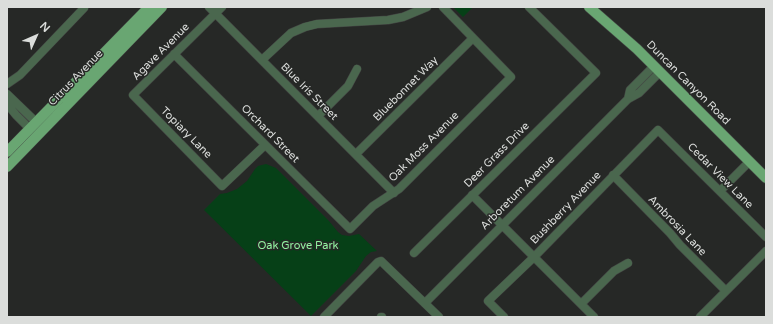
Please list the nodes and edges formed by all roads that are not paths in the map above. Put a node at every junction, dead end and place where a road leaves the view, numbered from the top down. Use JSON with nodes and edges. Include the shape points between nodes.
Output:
{"nodes":[{"id":1,"x":149,"y":7,"type":"edge"},
{"id":2,"x":162,"y":7,"type":"edge"},
{"id":3,"x":209,"y":7,"type":"edge"},
{"id":4,"x":222,"y":7,"type":"edge"},
{"id":5,"x":427,"y":7,"type":"edge"},
{"id":6,"x":443,"y":7,"type":"edge"},
{"id":7,"x":529,"y":7,"type":"edge"},
{"id":8,"x":589,"y":7,"type":"edge"},
{"id":9,"x":83,"y":8,"type":"edge"},
{"id":10,"x":215,"y":14,"type":"junction"},
{"id":11,"x":472,"y":38,"type":"junction"},
{"id":12,"x":174,"y":54,"type":"junction"},
{"id":13,"x":262,"y":60,"type":"junction"},
{"id":14,"x":357,"y":69,"type":"dead end"},
{"id":15,"x":657,"y":69,"type":"junction"},
{"id":16,"x":7,"y":84,"type":"edge"},
{"id":17,"x":7,"y":94,"type":"edge"},
{"id":18,"x":133,"y":96,"type":"joint"},
{"id":19,"x":7,"y":104,"type":"edge"},
{"id":20,"x":18,"y":110,"type":"junction"},
{"id":21,"x":318,"y":116,"type":"junction"},
{"id":22,"x":33,"y":125,"type":"junction"},
{"id":23,"x":658,"y":130,"type":"joint"},
{"id":24,"x":265,"y":145,"type":"junction"},
{"id":25,"x":7,"y":152,"type":"edge"},
{"id":26,"x":356,"y":154,"type":"junction"},
{"id":27,"x":749,"y":162,"type":"junction"},
{"id":28,"x":7,"y":167,"type":"edge"},
{"id":29,"x":613,"y":175,"type":"junction"},
{"id":30,"x":766,"y":178,"type":"edge"},
{"id":31,"x":720,"y":191,"type":"junction"},
{"id":32,"x":394,"y":192,"type":"junction"},
{"id":33,"x":472,"y":195,"type":"junction"},
{"id":34,"x":502,"y":225,"type":"junction"},
{"id":35,"x":350,"y":229,"type":"joint"},
{"id":36,"x":766,"y":237,"type":"edge"},
{"id":37,"x":766,"y":251,"type":"edge"},
{"id":38,"x":414,"y":253,"type":"dead end"},
{"id":39,"x":534,"y":257,"type":"junction"},
{"id":40,"x":628,"y":263,"type":"dead end"},
{"id":41,"x":726,"y":291,"type":"junction"},
{"id":42,"x":425,"y":303,"type":"junction"},
{"id":43,"x":581,"y":304,"type":"junction"},
{"id":44,"x":324,"y":317,"type":"edge"},
{"id":45,"x":438,"y":317,"type":"edge"},
{"id":46,"x":504,"y":317,"type":"edge"},
{"id":47,"x":594,"y":317,"type":"edge"},
{"id":48,"x":700,"y":317,"type":"edge"}],
"edges":[{"from":1,"to":22,"type":"main road","name":"Citrus Avenue"},
{"from":2,"to":28,"type":"main road","name":"Citrus Avenue"},
{"from":3,"to":10,"type":"street","name":"Blue Iris Street"},
{"from":4,"to":10,"type":"street","name":"Agave Avenue"},
{"from":5,"to":13,"type":"street","via":[[388,20],[305,27],[291,33]]},
{"from":6,"to":11,"type":"street"},
{"from":7,"to":33,"type":"street","name":"Deer Grass Drive","via":[[596,73]]},
{"from":8,"to":15,"type":"main road","name":"Duncan Canyon Road"},
{"from":9,"to":16,"type":"street","via":[[20,75]]},
{"from":10,"to":12,"type":"street","name":"Agave Avenue"},
{"from":10,"to":13,"type":"street","name":"Blue Iris Street"},
{"from":11,"to":26,"type":"street","name":"Bluebonnet Way"},
{"from":11,"to":32,"type":"street","name":"Oak Moss Avenue","via":[[511,77]]},
{"from":12,"to":18,"type":"street","name":"Agave Avenue"},
{"from":12,"to":24,"type":"street","name":"Orchard Street"},
{"from":13,"to":21,"type":"street","name":"Blue Iris Street"},
{"from":14,"to":21,"type":"street","via":[[348,86]]},
{"from":15,"to":27,"type":"main road","name":"Duncan Canyon Road"},
{"from":15,"to":34,"type":"street","name":"Arboretum Avenue","via":[[639,93],[628,99]]},
{"from":17,"to":20,"type":"street"},
{"from":18,"to":24,"type":"street","name":"Topiary Lane","via":[[222,186]]},
{"from":19,"to":20,"type":"street"},
{"from":20,"to":22,"type":"street"},
{"from":21,"to":26,"type":"street","name":"Blue Iris Street"},
{"from":22,"to":25,"type":"main road","name":"Citrus Avenue"},
{"from":23,"to":29,"type":"street","name":"Bushberry Avenue"},
{"from":23,"to":31,"type":"street","name":"Cedar View Lane"},
{"from":24,"to":35,"type":"street","name":"Orchard Street"},
{"from":26,"to":32,"type":"street","name":"Blue Iris Street"},
{"from":27,"to":30,"type":"main road","name":"Duncan Canyon Road"},
{"from":27,"to":31,"type":"street"},
{"from":29,"to":39,"type":"street","name":"Bushberry Avenue"},
{"from":29,"to":41,"type":"street","name":"Ambrosia Lane"},
{"from":31,"to":36,"type":"street","name":"Cedar View Lane"},
{"from":32,"to":35,"type":"street","name":"Oak Moss Avenue","via":[[373,206]]},
{"from":33,"to":34,"type":"street"},
{"from":33,"to":38,"type":"street","name":"Deer Grass Drive"},
{"from":34,"to":39,"type":"street"},
{"from":34,"to":42,"type":"street","name":"Arboretum Avenue"},
{"from":37,"to":41,"type":"street"},
{"from":39,"to":43,"type":"street"},
{"from":39,"to":46,"type":"street","name":"Bushberry Avenue","via":[[488,301]]},
{"from":40,"to":43,"type":"street","via":[[614,271]]},
{"from":41,"to":48,"type":"street"},
{"from":42,"to":44,"type":"street","via":[[382,261],[378,262]]},
{"from":42,"to":45,"type":"street"},
{"from":43,"to":47,"type":"street"}]}
